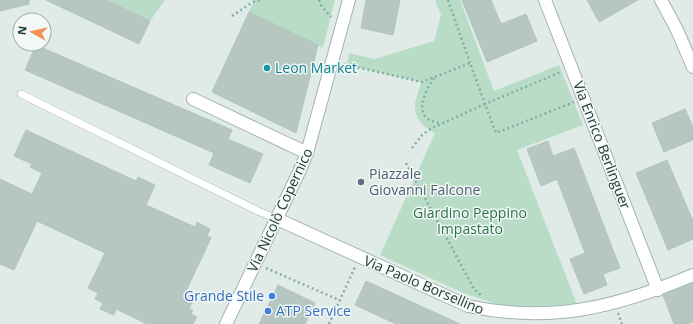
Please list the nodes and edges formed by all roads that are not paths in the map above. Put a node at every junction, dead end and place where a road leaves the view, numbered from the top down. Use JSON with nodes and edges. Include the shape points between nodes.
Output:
{"nodes":[{"id":1,"x":349,"y":0,"type":"edge"},
{"id":2,"x":545,"y":0,"type":"edge"},
{"id":3,"x":661,"y":0,"type":"edge"},
{"id":4,"x":693,"y":68,"type":"edge"},
{"id":5,"x":21,"y":94,"type":"dead end"},
{"id":6,"x":193,"y":99,"type":"dead end"},
{"id":7,"x":307,"y":153,"type":"junction"},
{"id":8,"x":277,"y":219,"type":"junction"},
{"id":9,"x":693,"y":275,"type":"edge"},
{"id":10,"x":658,"y":290,"type":"junction"},
{"id":11,"x":226,"y":324,"type":"edge"}],
"edges":[{"from":1,"to":7,"type":"street","name":"Via Nicolò Copernico"},
{"from":2,"to":10,"type":"street","name":"Via Enrico Berlinguer"},
{"from":3,"to":4,"type":"street"},
{"from":5,"to":8,"type":"lane"},
{"from":6,"to":7,"type":"street"},
{"from":7,"to":8,"type":"street","name":"Via Nicolò Copernico"},
{"from":8,"to":10,"type":"street","name":"Via Paolo Borsellino","via":[[468,306],[494,314],[540,318],[579,315],[609,308]]},
{"from":8,"to":11,"type":"street","name":"Via Nicolò Copernico"},
{"from":9,"to":10,"type":"street","name":"Via Paolo Borsellino"}]}
